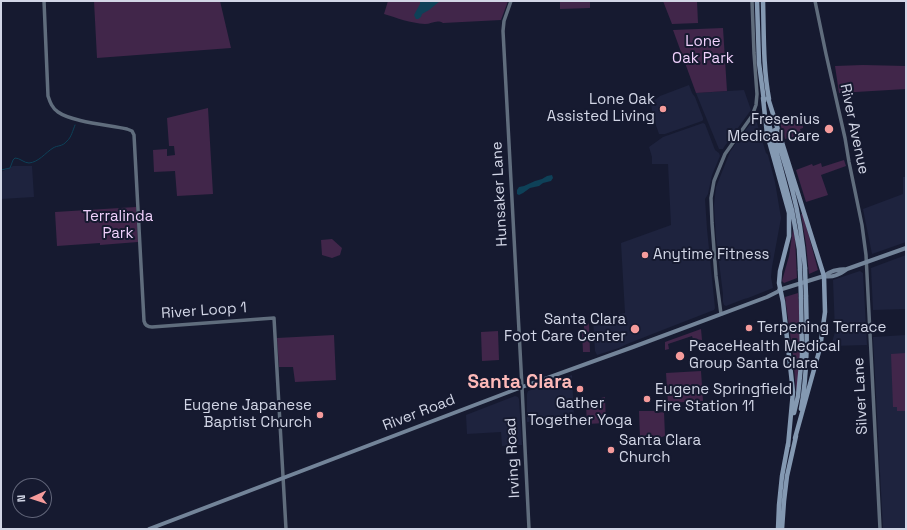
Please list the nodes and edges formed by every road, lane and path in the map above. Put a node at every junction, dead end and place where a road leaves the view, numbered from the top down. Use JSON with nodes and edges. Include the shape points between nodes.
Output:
{"nodes":[{"id":1,"x":44,"y":1,"type":"edge"},
{"id":2,"x":511,"y":1,"type":"edge"},
{"id":3,"x":752,"y":1,"type":"edge"},
{"id":4,"x":757,"y":1,"type":"edge"},
{"id":5,"x":763,"y":1,"type":"edge"},
{"id":6,"x":815,"y":1,"type":"edge"},
{"id":7,"x":766,"y":98,"type":"junction"},
{"id":8,"x":906,"y":248,"type":"edge"},
{"id":9,"x":867,"y":262,"type":"junction"},
{"id":10,"x":824,"y":276,"type":"junction"},
{"id":11,"x":781,"y":290,"type":"junction"},
{"id":12,"x":804,"y":297,"type":"junction"},
{"id":13,"x":721,"y":314,"type":"junction"},
{"id":14,"x":522,"y":387,"type":"junction"},
{"id":15,"x":795,"y":438,"type":"junction"},
{"id":16,"x":788,"y":446,"type":"junction"},
{"id":17,"x":284,"y":478,"type":"junction"},
{"id":18,"x":149,"y":529,"type":"edge"},
{"id":19,"x":286,"y":529,"type":"edge"},
{"id":20,"x":529,"y":529,"type":"edge"},
{"id":21,"x":778,"y":529,"type":"edge"},
{"id":22,"x":782,"y":529,"type":"edge"},
{"id":23,"x":880,"y":529,"type":"edge"}],
"edges":[{"from":1,"to":17,"type":"street","name":"River Loop 1","via":[[48,96],[52,106],[64,115],[127,129],[133,134],[145,324],[152,327],[274,318]]},
{"from":2,"to":14,"type":"street","name":"Hunsaker Lane","via":[[503,30]]},
{"from":3,"to":13,"type":"street","via":[[758,94],[756,105],[752,116],[725,154],[714,181],[711,198]]},
{"from":4,"to":7,"type":"highway","via":[[759,63]]},
{"from":5,"to":7,"type":"highway"},
{"from":6,"to":9,"type":"street","name":"River Avenue","via":[[845,138]]},
{"from":7,"to":10,"type":"highway"},
{"from":7,"to":11,"type":"highway","via":[[768,134],[789,212],[789,236],[779,283]]},
{"from":7,"to":12,"type":"highway","bridge":true,"via":[[792,188],[802,235]]},
{"from":8,"to":9,"type":"main road"},
{"from":9,"to":10,"type":"main road","via":[[830,277]]},
{"from":9,"to":23,"type":"street","name":"Silver Lane"},
{"from":10,"to":11,"type":"main road"},
{"from":10,"to":15,"type":"highway","via":[[825,312],[821,342]]},
{"from":11,"to":13,"type":"main road","name":"River Road"},
{"from":11,"to":16,"type":"highway","via":[[793,392]]},
{"from":12,"to":15,"type":"highway","via":[[806,374]]},
{"from":12,"to":16,"type":"highway","via":[[798,396]]},
{"from":13,"to":14,"type":"main road","name":"River Road"},
{"from":14,"to":17,"type":"main road","name":"River Road"},
{"from":14,"to":20,"type":"street","name":"Irving Road"},
{"from":15,"to":22,"type":"highway","via":[[787,476]]},
{"from":16,"to":21,"type":"highway","via":[[782,476]]},
{"from":17,"to":18,"type":"main road","name":"River Road"},
{"from":17,"to":19,"type":"street"}]}
